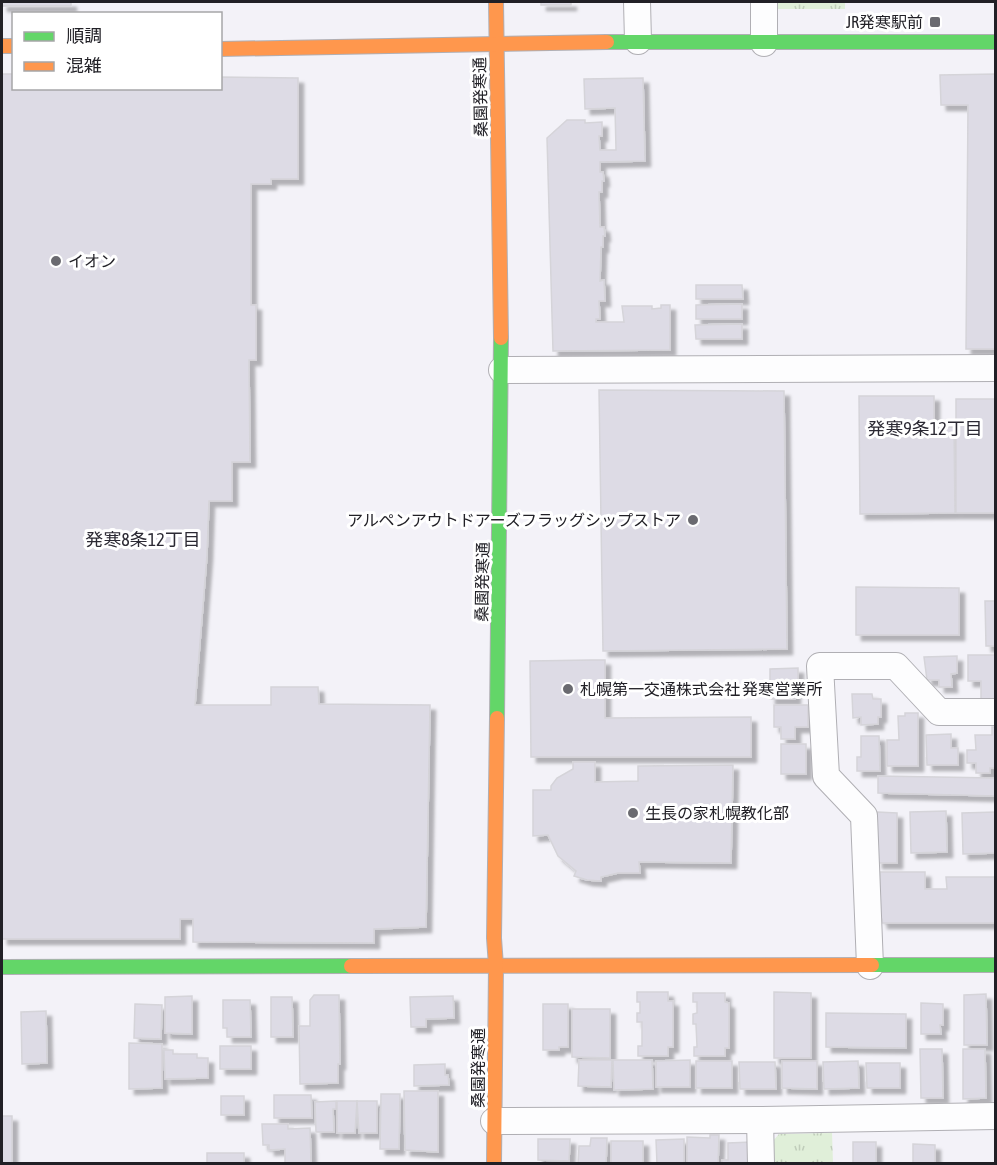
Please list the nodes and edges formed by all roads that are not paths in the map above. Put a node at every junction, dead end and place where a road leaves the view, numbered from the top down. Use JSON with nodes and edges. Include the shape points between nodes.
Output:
{"nodes":[{"id":1,"x":496,"y":2,"type":"edge"},
{"id":2,"x":637,"y":2,"type":"edge"},
{"id":3,"x":764,"y":2,"type":"edge"},
{"id":4,"x":638,"y":41,"type":"junction"},
{"id":5,"x":996,"y":42,"type":"edge"},
{"id":6,"x":496,"y":43,"type":"junction"},
{"id":7,"x":764,"y":43,"type":"junction"},
{"id":8,"x":222,"y":49,"type":"edge"},
{"id":9,"x":996,"y":368,"type":"edge"},
{"id":10,"x":502,"y":370,"type":"junction"},
{"id":11,"x":996,"y":712,"type":"edge"},
{"id":12,"x":996,"y":965,"type":"edge"},
{"id":13,"x":496,"y":966,"type":"junction"},
{"id":14,"x":870,"y":966,"type":"junction"},
{"id":15,"x":2,"y":967,"type":"edge"},
{"id":16,"x":996,"y":1116,"type":"edge"},
{"id":17,"x":760,"y":1120,"type":"junction"},
{"id":18,"x":494,"y":1121,"type":"junction"},
{"id":19,"x":494,"y":1164,"type":"edge"},
{"id":20,"x":761,"y":1164,"type":"edge"}],
"edges":[{"from":1,"to":6,"type":"street","name":"桑園発寒通"},
{"from":2,"to":4,"type":"street"},
{"from":3,"to":7,"type":"street"},
{"from":4,"to":6,"type":"street"},
{"from":4,"to":7,"type":"street"},
{"from":5,"to":7,"type":"street"},
{"from":6,"to":8,"type":"street"},
{"from":6,"to":10,"type":"street","name":"桑園発寒通"},
{"from":9,"to":10,"type":"street"},
{"from":10,"to":13,"type":"street","name":"桑園発寒通"},
{"from":11,"to":14,"type":"street","via":[[939,712],[896,666],[820,666],[826,776],[864,816]]},
{"from":12,"to":14,"type":"street"},
{"from":13,"to":14,"type":"street"},
{"from":13,"to":15,"type":"street"},
{"from":13,"to":18,"type":"street","name":"桑園発寒通"},
{"from":16,"to":17,"type":"street"},
{"from":17,"to":18,"type":"street"},
{"from":17,"to":20,"type":"street"},
{"from":18,"to":19,"type":"street","name":"桑園発寒通"}]}
